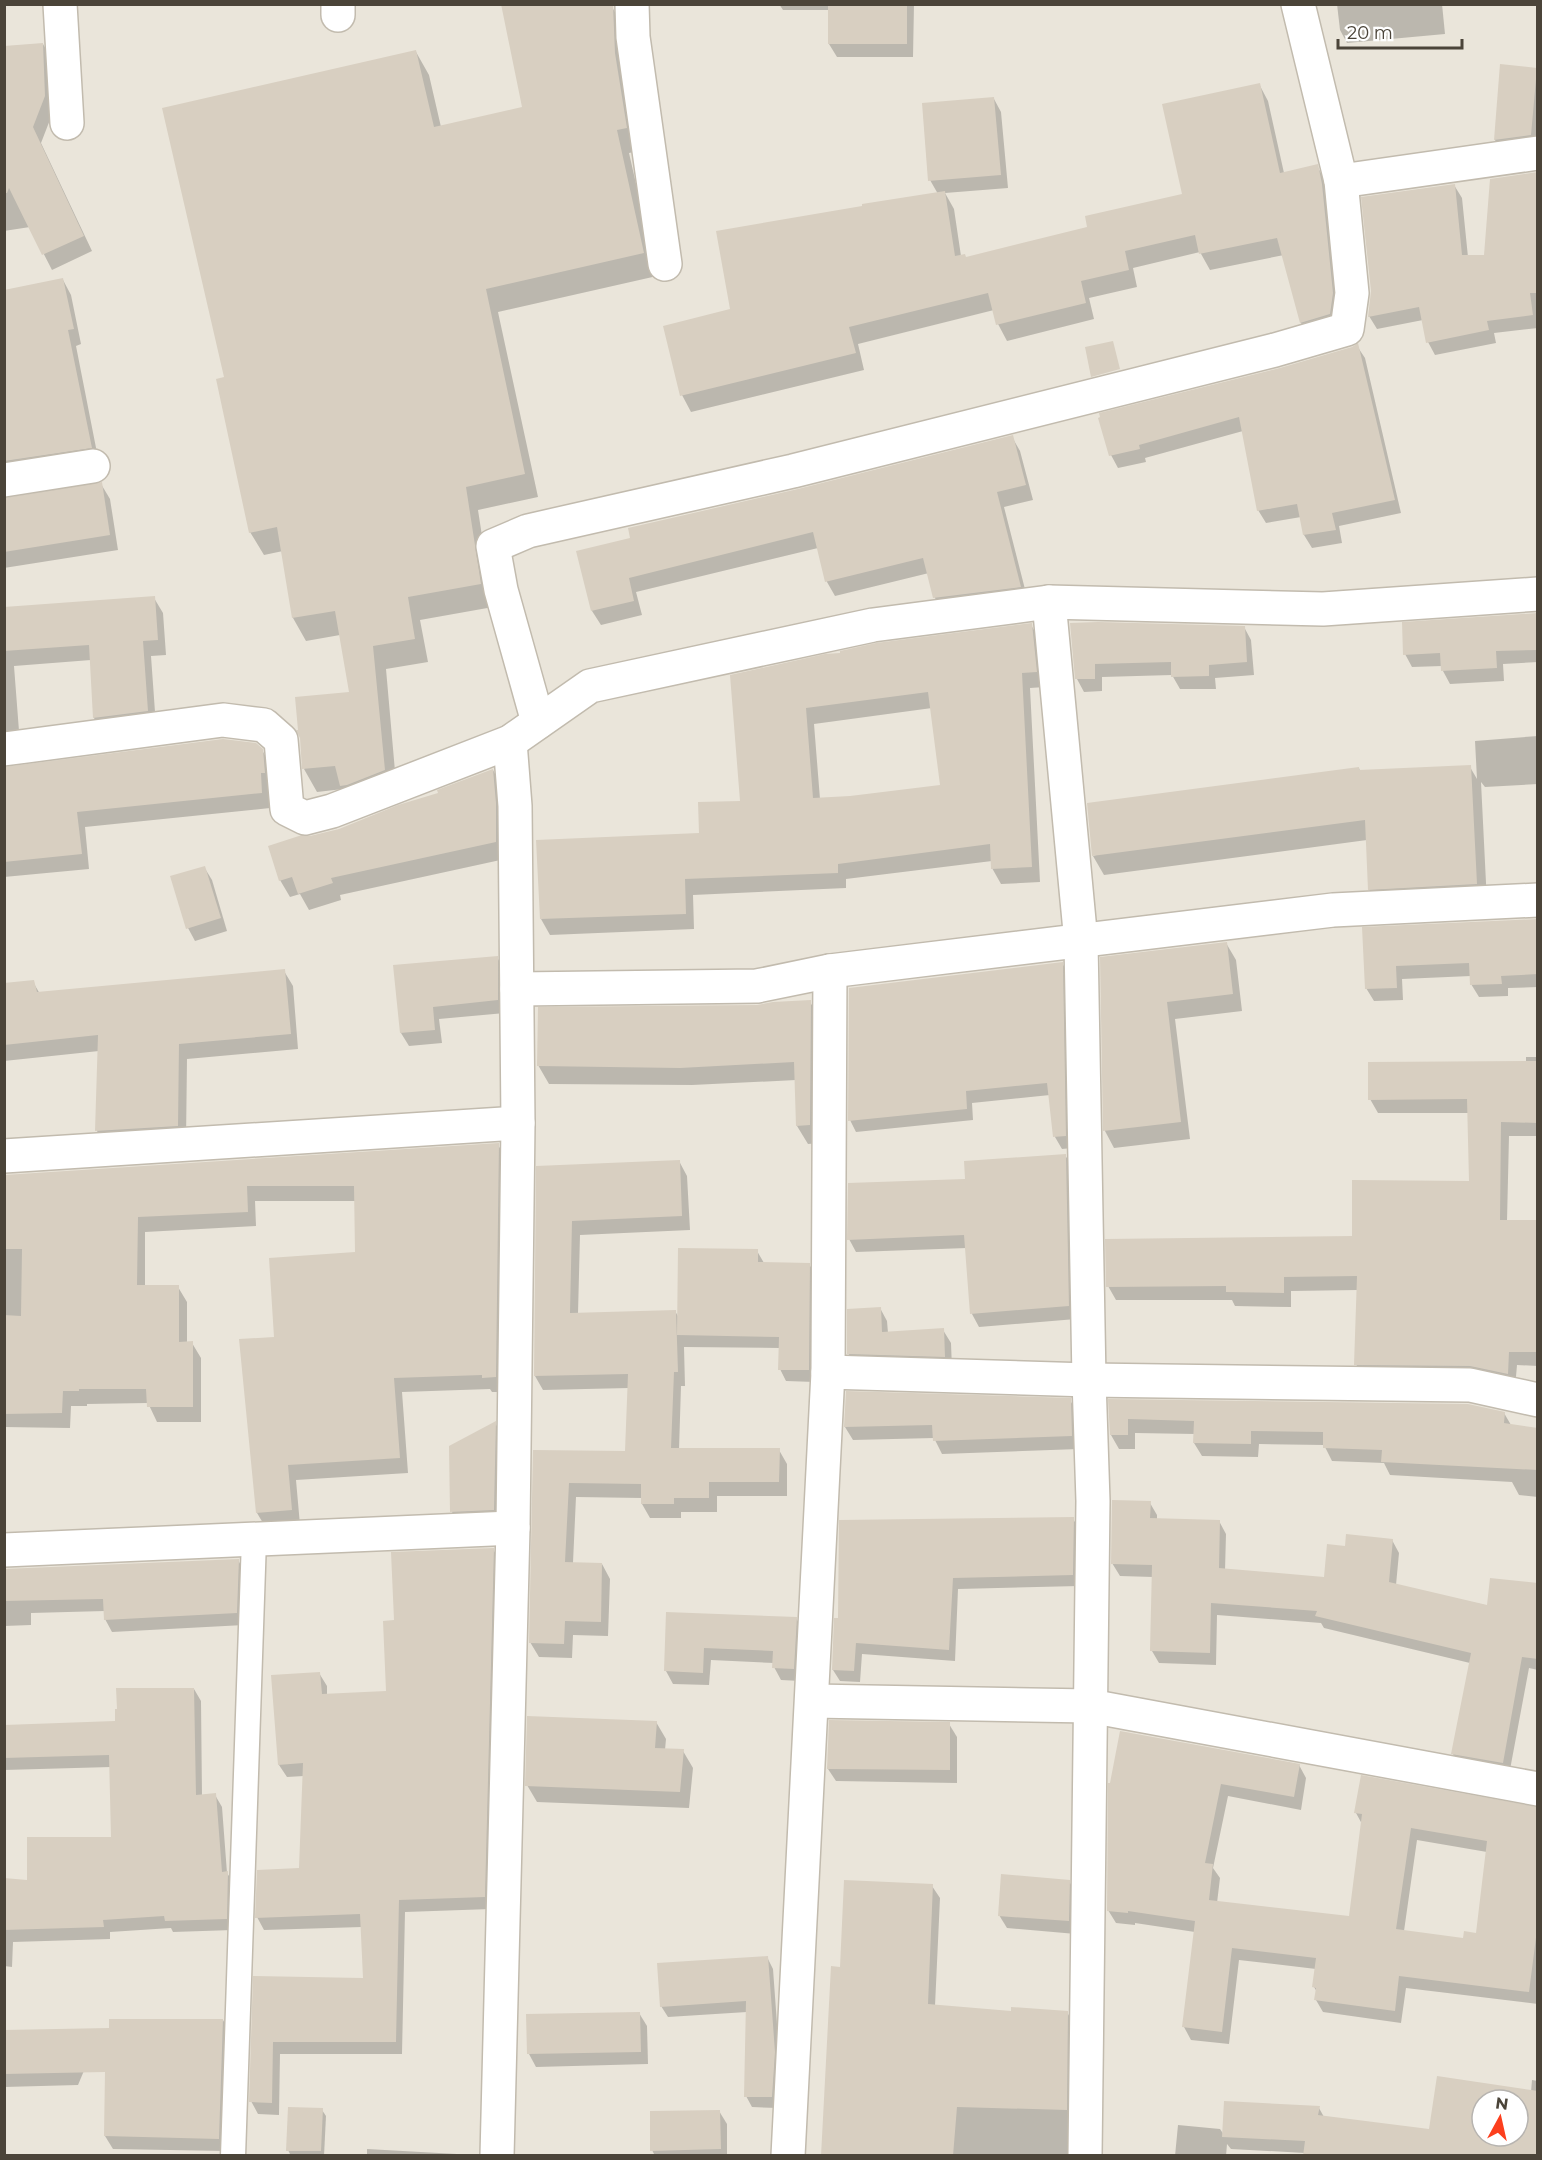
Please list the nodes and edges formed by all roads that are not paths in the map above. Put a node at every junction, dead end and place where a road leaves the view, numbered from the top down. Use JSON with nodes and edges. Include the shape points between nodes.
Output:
{"nodes":[{"id":1,"x":60,"y":4,"type":"edge"},
{"id":2,"x":632,"y":4,"type":"edge"},
{"id":3,"x":1298,"y":4,"type":"edge"},
{"id":4,"x":67,"y":123,"type":"dead end"},
{"id":5,"x":1538,"y":153,"type":"edge"},
{"id":6,"x":1341,"y":181,"type":"junction"},
{"id":7,"x":665,"y":264,"type":"dead end"},
{"id":8,"x":93,"y":466,"type":"dead end"},
{"id":9,"x":4,"y":480,"type":"edge"},
{"id":10,"x":1538,"y":594,"type":"edge"},
{"id":11,"x":1050,"y":602,"type":"junction"},
{"id":12,"x":538,"y":722,"type":"junction"},
{"id":13,"x":510,"y":742,"type":"junction"},
{"id":14,"x":4,"y":749,"type":"edge"},
{"id":15,"x":1538,"y":900,"type":"edge"},
{"id":16,"x":1081,"y":942,"type":"junction"},
{"id":17,"x":830,"y":971,"type":"junction"},
{"id":18,"x":517,"y":989,"type":"junction"},
{"id":19,"x":518,"y":1123,"type":"junction"},
{"id":20,"x":4,"y":1156,"type":"edge"},
{"id":21,"x":828,"y":1372,"type":"junction"},
{"id":22,"x":1089,"y":1380,"type":"junction"},
{"id":23,"x":1538,"y":1400,"type":"edge"},
{"id":24,"x":513,"y":1528,"type":"junction"},
{"id":25,"x":254,"y":1539,"type":"junction"},
{"id":26,"x":4,"y":1550,"type":"edge"},
{"id":27,"x":813,"y":1701,"type":"junction"},
{"id":28,"x":1090,"y":1706,"type":"junction"},
{"id":29,"x":1538,"y":1789,"type":"edge"},
{"id":30,"x":233,"y":2156,"type":"edge"},
{"id":31,"x":497,"y":2156,"type":"edge"},
{"id":32,"x":788,"y":2156,"type":"edge"},
{"id":33,"x":1085,"y":2156,"type":"edge"}],
"edges":[{"from":1,"to":4,"type":"street"},
{"from":2,"to":7,"type":"street","via":[[633,37]]},
{"from":3,"to":6,"type":"street"},
{"from":5,"to":6,"type":"street"},
{"from":6,"to":12,"type":"street","via":[[1352,293],[1347,330],[793,471],[528,531],[493,546],[501,590]]},
{"from":8,"to":9,"type":"street"},
{"from":10,"to":11,"type":"street","via":[[1323,609]]},
{"from":11,"to":12,"type":"street","via":[[873,625],[590,686]]},
{"from":11,"to":16,"type":"street"},
{"from":12,"to":13,"type":"street"},
{"from":13,"to":14,"type":"street","via":[[305,818],[286,809],[281,740],[264,725],[223,720]]},
{"from":13,"to":18,"type":"street","via":[[515,806]]},
{"from":15,"to":16,"type":"street","via":[[1333,910]]},
{"from":16,"to":17,"type":"street"},
{"from":16,"to":22,"type":"street"},
{"from":17,"to":18,"type":"street","via":[[756,986]]},
{"from":17,"to":21,"type":"street"},
{"from":18,"to":19,"type":"street"},
{"from":19,"to":20,"type":"street"},
{"from":19,"to":24,"type":"street"},
{"from":21,"to":22,"type":"street"},
{"from":21,"to":27,"type":"street"},
{"from":22,"to":23,"type":"street","via":[[1470,1385]]},
{"from":22,"to":28,"type":"street","via":[[1093,1501]]},
{"from":24,"to":25,"type":"street"},
{"from":24,"to":31,"type":"street"},
{"from":25,"to":26,"type":"street"},
{"from":25,"to":30,"type":"lane"},
{"from":27,"to":28,"type":"street"},
{"from":27,"to":32,"type":"street"},
{"from":28,"to":29,"type":"street"},
{"from":28,"to":33,"type":"street"}]}
